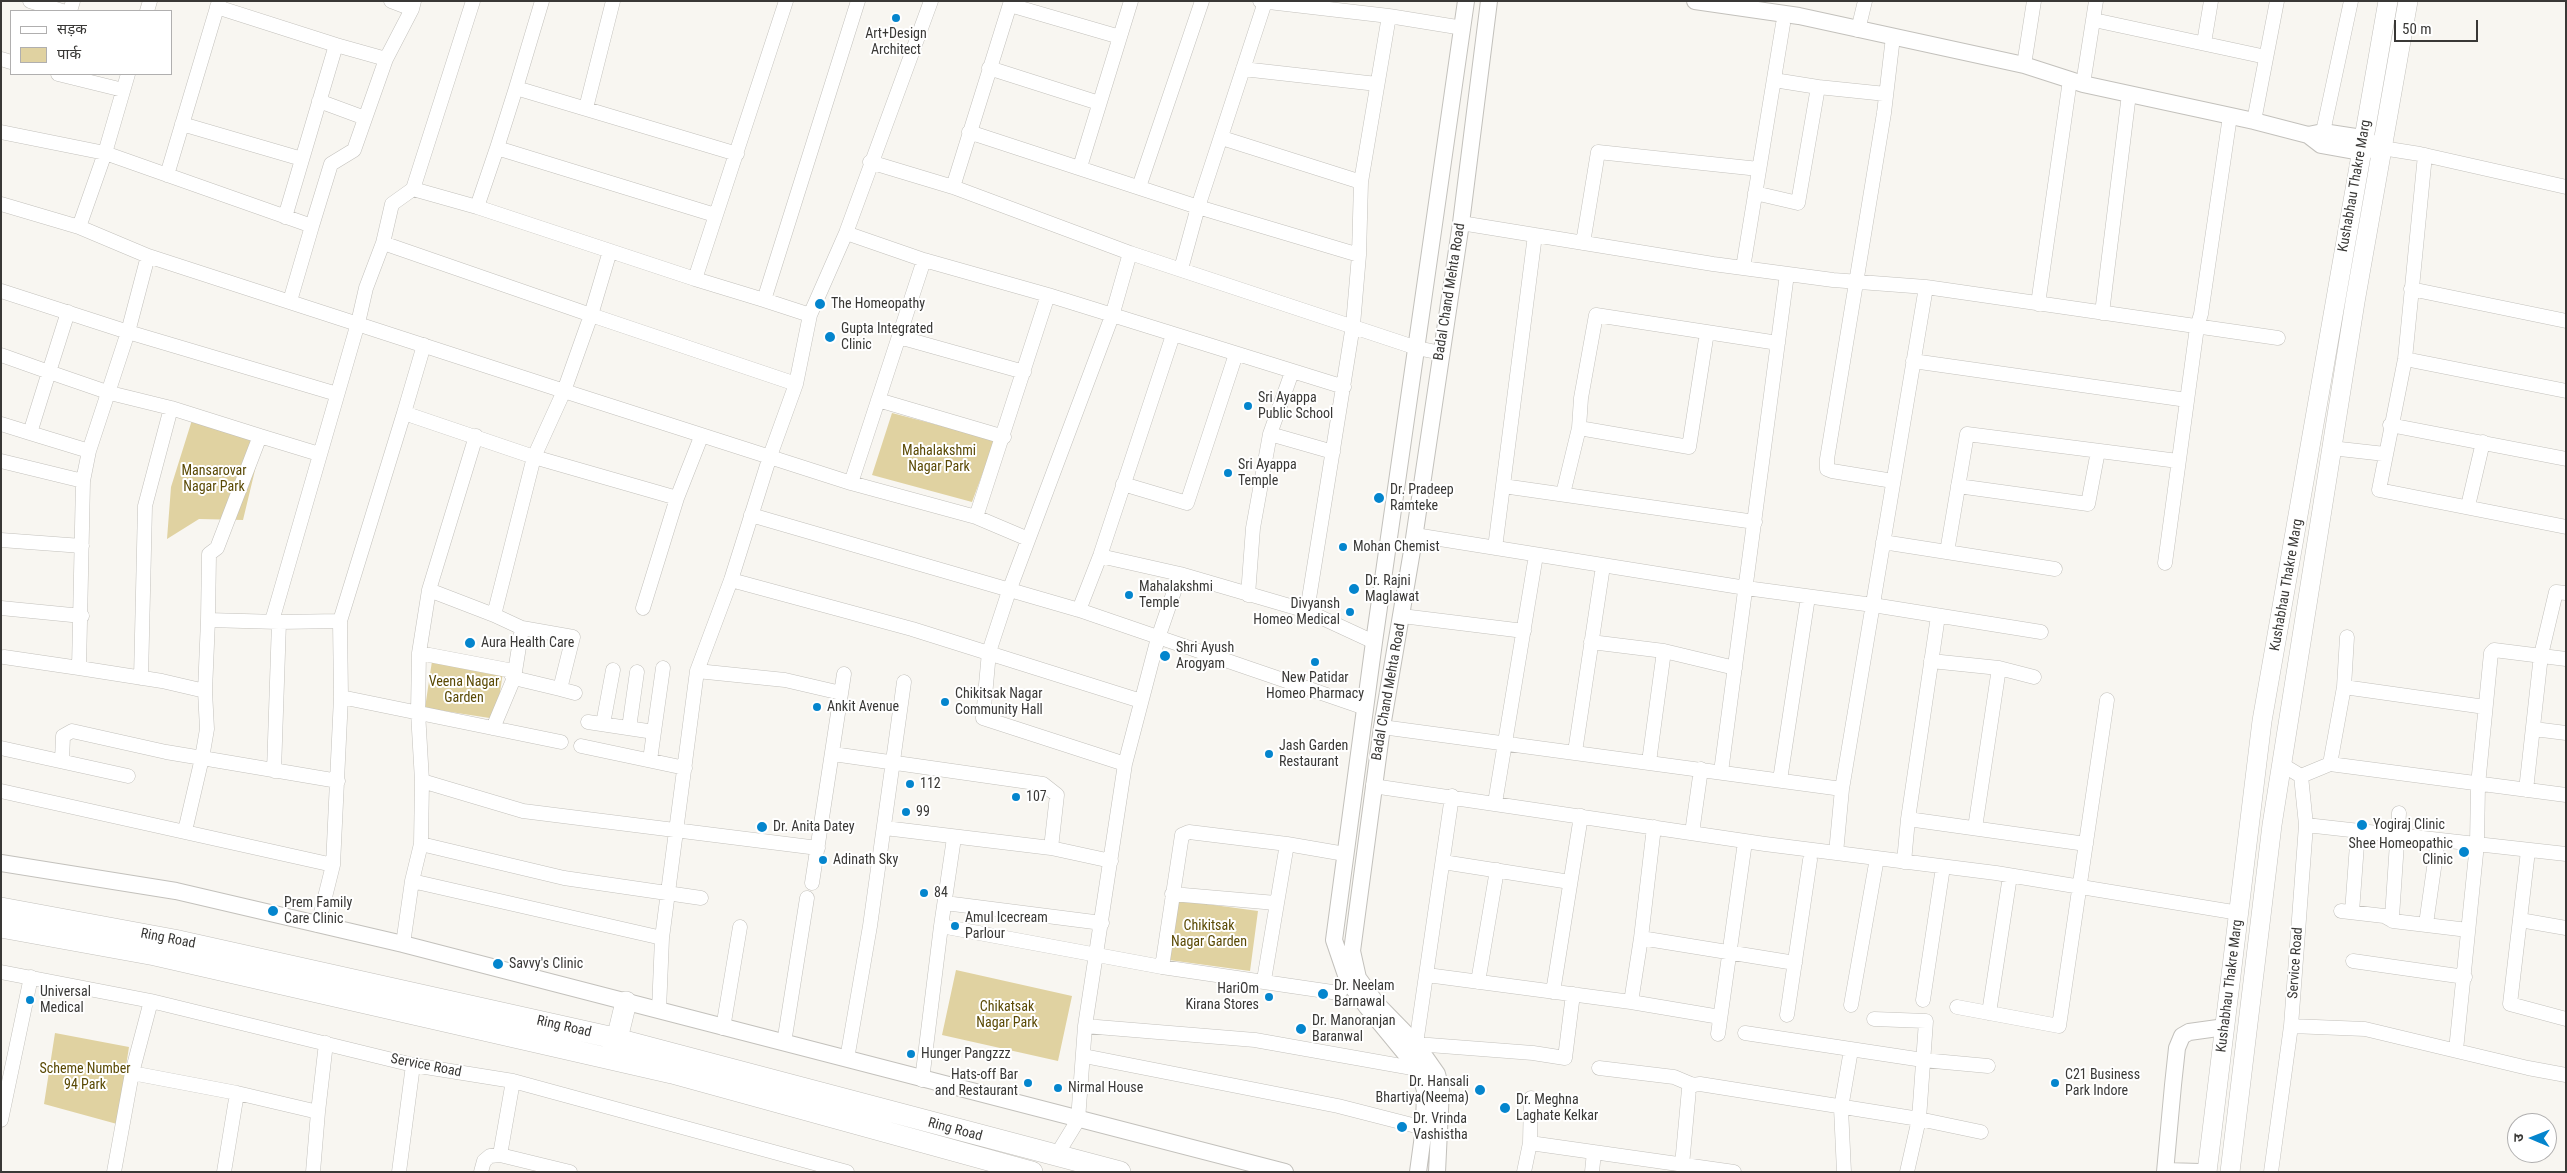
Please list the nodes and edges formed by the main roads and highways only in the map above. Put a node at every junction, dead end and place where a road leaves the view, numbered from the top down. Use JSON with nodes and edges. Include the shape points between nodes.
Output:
{"nodes":[{"id":1,"x":2388,"y":1,"type":"edge"},
{"id":2,"x":2408,"y":1,"type":"edge"},
{"id":3,"x":1,"y":908,"type":"edge"},
{"id":4,"x":1,"y":927,"type":"edge"},
{"id":5,"x":626,"y":1002,"type":"road end"},
{"id":6,"x":616,"y":1039,"type":"junction"},
{"id":7,"x":1032,"y":1172,"type":"edge"},
{"id":8,"x":1120,"y":1172,"type":"edge"},
{"id":9,"x":2207,"y":1172,"type":"edge"},
{"id":10,"x":2230,"y":1172,"type":"edge"}],
"edges":[{"from":1,"to":9,"type":"main road","name":"Kushabhau Thakre Marg","via":[[2262,721]]},
{"from":2,"to":10,"type":"main road","name":"Kushabhau Thakre Marg","via":[[2331,448],[2281,764]]},
{"from":3,"to":6,"type":"main road","name":"Ring Road","via":[[174,940]]},
{"from":4,"to":7,"type":"main road","name":"Ring Road","via":[[155,955],[672,1073]]},
{"from":5,"to":6,"type":"main road"},
{"from":6,"to":8,"type":"main road","name":"Ring Road"}]}
